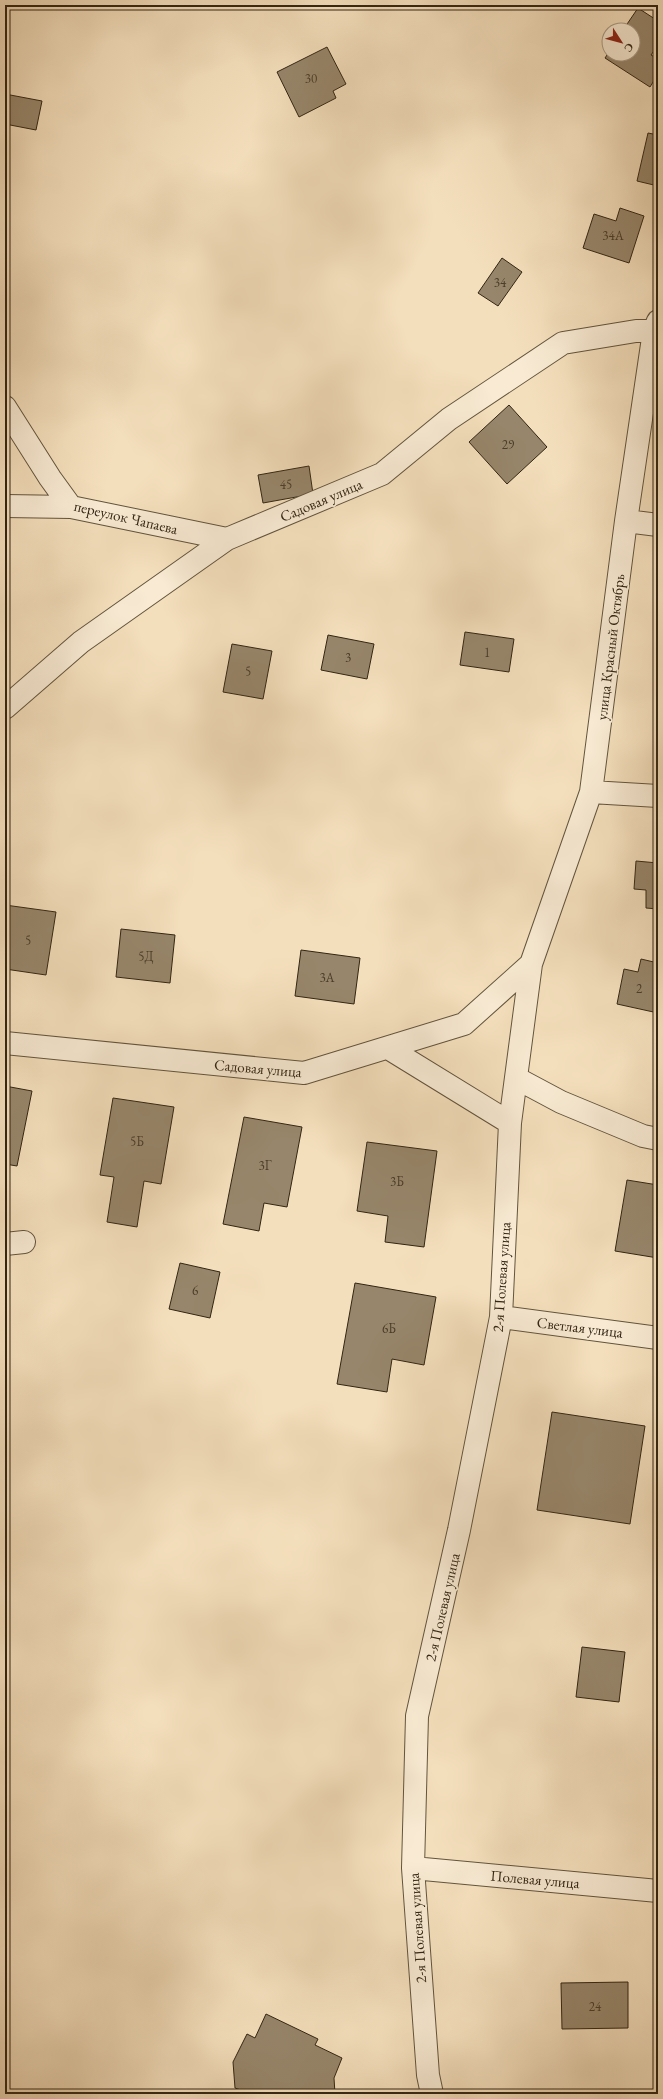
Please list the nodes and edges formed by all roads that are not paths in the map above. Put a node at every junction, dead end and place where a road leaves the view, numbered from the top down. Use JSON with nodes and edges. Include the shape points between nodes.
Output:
{"nodes":[{"id":1,"x":656,"y":326,"type":"edge"},
{"id":2,"x":5,"y":407,"type":"edge"},
{"id":3,"x":5,"y":506,"type":"edge"},
{"id":4,"x":71,"y":507,"type":"junction"},
{"id":5,"x":626,"y":521,"type":"junction"},
{"id":6,"x":658,"y":525,"type":"edge"},
{"id":7,"x":227,"y":539,"type":"junction"},
{"id":8,"x":5,"y":708,"type":"edge"},
{"id":9,"x":591,"y":792,"type":"junction"},
{"id":10,"x":658,"y":796,"type":"edge"},
{"id":11,"x":531,"y":964,"type":"junction"},
{"id":12,"x":5,"y":1043,"type":"edge"},
{"id":13,"x":388,"y":1048,"type":"junction"},
{"id":14,"x":516,"y":1078,"type":"junction"},
{"id":15,"x":510,"y":1122,"type":"junction"},
{"id":16,"x":658,"y":1139,"type":"edge"},
{"id":17,"x":501,"y":1317,"type":"junction"},
{"id":18,"x":658,"y":1338,"type":"edge"},
{"id":19,"x":413,"y":1868,"type":"junction"},
{"id":20,"x":658,"y":1891,"type":"edge"},
{"id":21,"x":432,"y":2094,"type":"edge"}],
"edges":[{"from":1,"to":5,"type":"street","name":"улица Красный Октябрь"},
{"from":1,"to":7,"type":"street","name":"Садовая улица","via":[[564,343],[449,419],[382,474]]},
{"from":2,"to":4,"type":"street","name":"переулок Чапаева"},
{"from":3,"to":4,"type":"street"},
{"from":4,"to":7,"type":"street","name":"переулок Чапаева"},
{"from":5,"to":6,"type":"street"},
{"from":5,"to":9,"type":"street","name":"улица Красный Октябрь"},
{"from":7,"to":8,"type":"street","name":"Садовая улица","via":[[81,642]]},
{"from":9,"to":10,"type":"street"},
{"from":9,"to":11,"type":"street","name":"улица Красный Октябрь"},
{"from":11,"to":13,"type":"street","name":"Садовая улица","via":[[464,1024]]},
{"from":11,"to":14,"type":"street","name":"улица Красный Октябрь"},
{"from":12,"to":13,"type":"street","name":"Садовая улица","via":[[304,1074]]},
{"from":13,"to":15,"type":"street"},
{"from":14,"to":15,"type":"street","name":"2-я Полевая улица"},
{"from":14,"to":16,"type":"street","via":[[561,1102],[643,1136]]},
{"from":15,"to":17,"type":"street","name":"2-я Полевая улица"},
{"from":17,"to":18,"type":"street","name":"Светлая улица"},
{"from":17,"to":19,"type":"street","name":"2-я Полевая улица","via":[[459,1530],[417,1716]]},
{"from":19,"to":20,"type":"street","name":"Полевая улица"},
{"from":19,"to":21,"type":"street","name":"2-я Полевая улица","via":[[428,2075]]}]}
